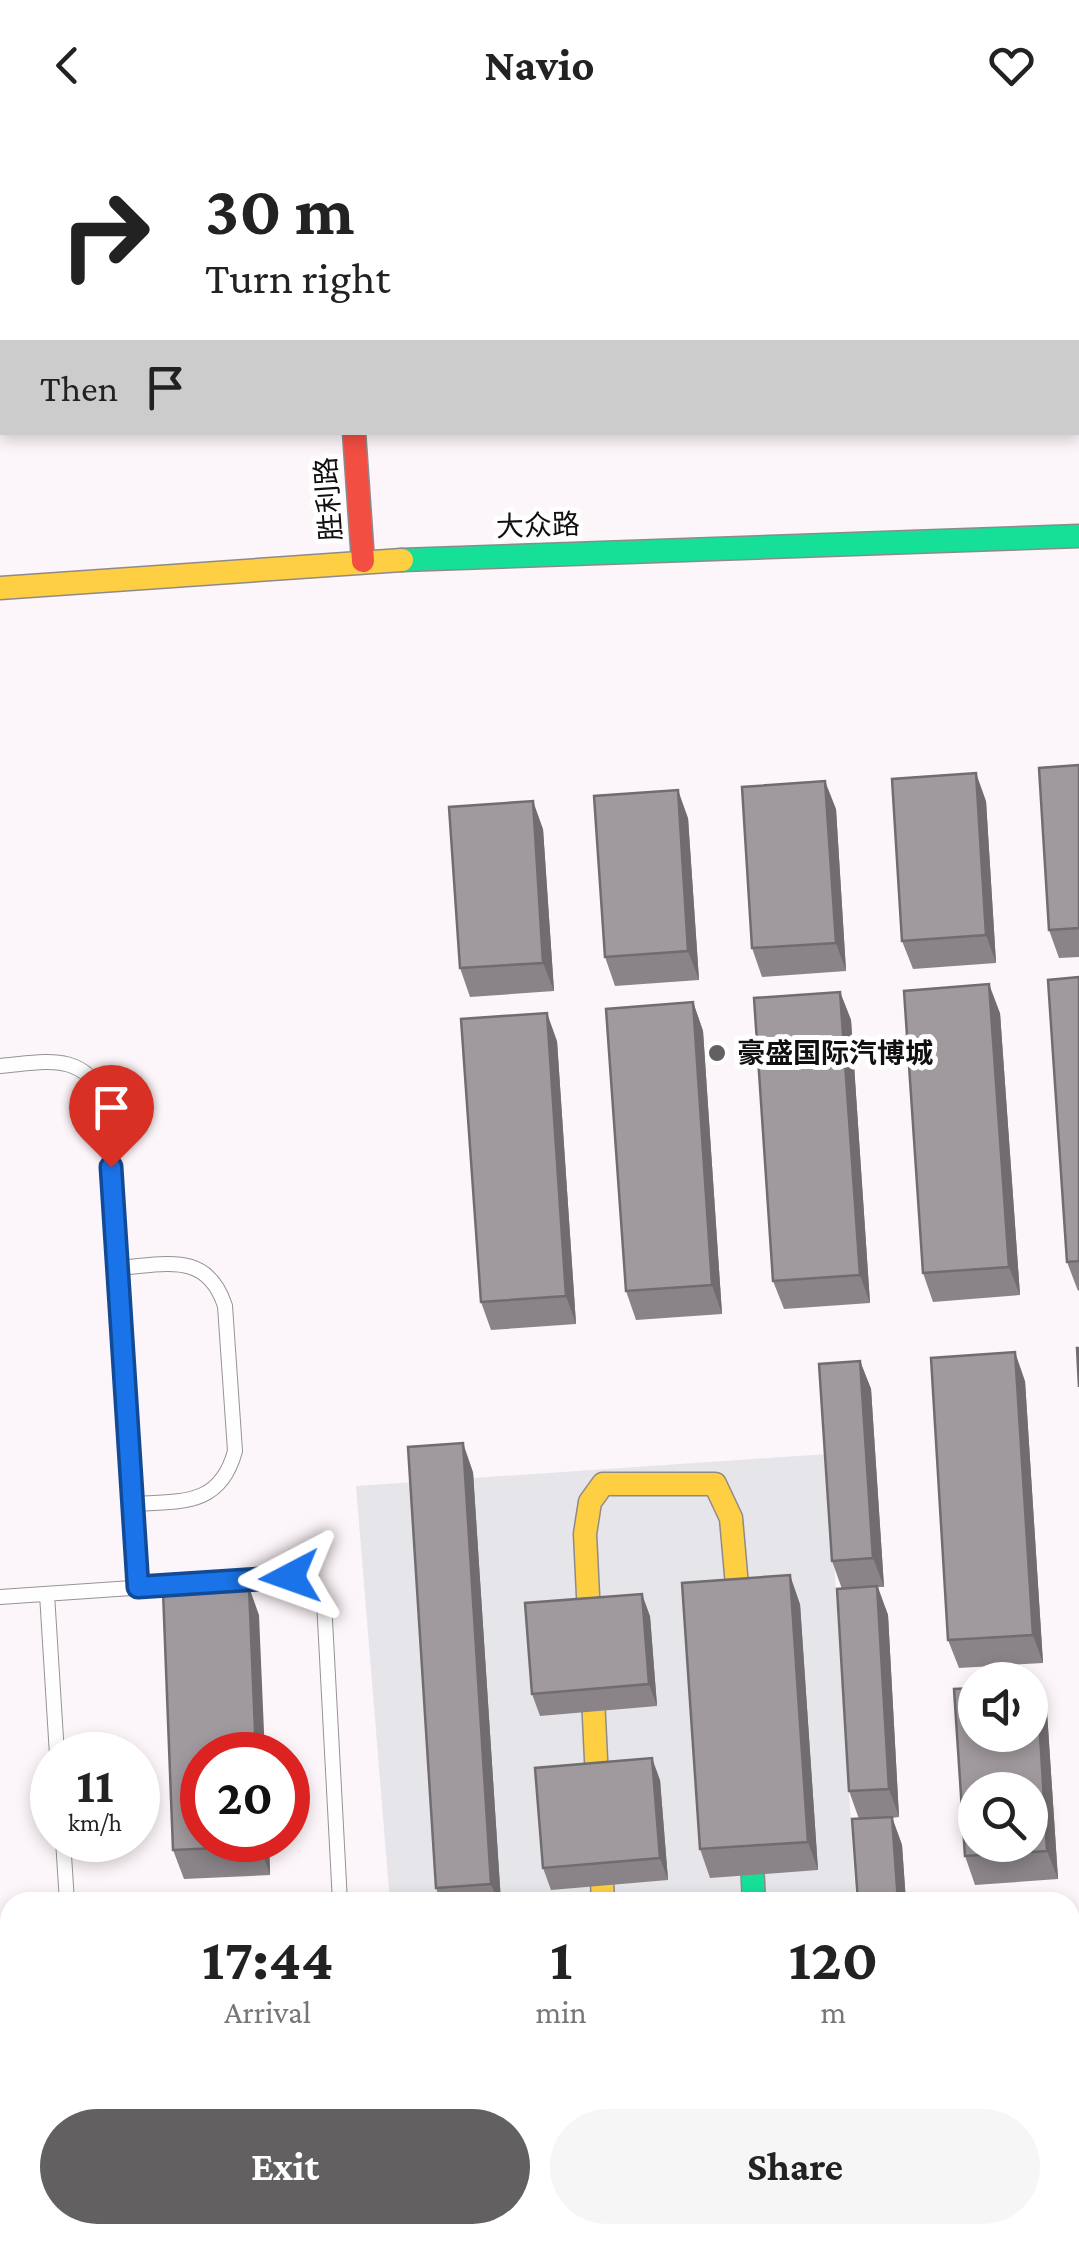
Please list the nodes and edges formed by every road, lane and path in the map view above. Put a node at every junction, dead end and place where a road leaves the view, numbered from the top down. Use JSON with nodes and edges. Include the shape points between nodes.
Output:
{"nodes":[{"id":1,"x":354,"y":435,"type":"edge"},
{"id":2,"x":1079,"y":536,"type":"edge"},
{"id":3,"x":362,"y":561,"type":"junction"},
{"id":4,"x":0,"y":588,"type":"edge"},
{"id":5,"x":0,"y":1066,"type":"edge"},
{"id":6,"x":117,"y":1268,"type":"junction"},
{"id":7,"x":132,"y":1504,"type":"junction"},
{"id":8,"x":138,"y":1587,"type":"junction"},
{"id":9,"x":47,"y":1594,"type":"junction"},
{"id":10,"x":0,"y":1597,"type":"edge"},
{"id":11,"x":742,"y":1648,"type":"edge"},
{"id":12,"x":56,"y":1732,"type":"edge"},
{"id":13,"x":749,"y":1805,"type":"edge"},
{"id":14,"x":64,"y":1862,"type":"edge"},
{"id":15,"x":66,"y":1892,"type":"edge"},
{"id":16,"x":339,"y":1892,"type":"edge"},
{"id":17,"x":603,"y":1892,"type":"edge"},
{"id":18,"x":753,"y":1892,"type":"edge"}],
"edges":[{"from":1,"to":3,"type":"street","name":"胜利路"},
{"from":2,"to":3,"type":"street","name":"大众路"},
{"from":3,"to":4,"type":"street","name":"大众路"},
{"from":5,"to":6,"type":"lane","via":[[61,1062],[97,1081],[106,1099]]},
{"from":6,"to":7,"type":"lane"},
{"from":6,"to":7,"type":"lane","via":[[195,1266],[219,1288],[235,1451],[230,1470],[207,1494]]},
{"from":7,"to":8,"type":"lane"},
{"from":8,"to":9,"type":"lane"},
{"from":8,"to":16,"type":"lane","via":[[290,1577],[318,1589],[324,1601]]},
{"from":9,"to":10,"type":"lane"},
{"from":9,"to":12,"type":"lane"},
{"from":11,"to":17,"type":"street","via":[[731,1518],[714,1484],[603,1484],[590,1502],[585,1534]]},
{"from":13,"to":18,"type":"street"},
{"from":14,"to":15,"type":"lane"}]}
